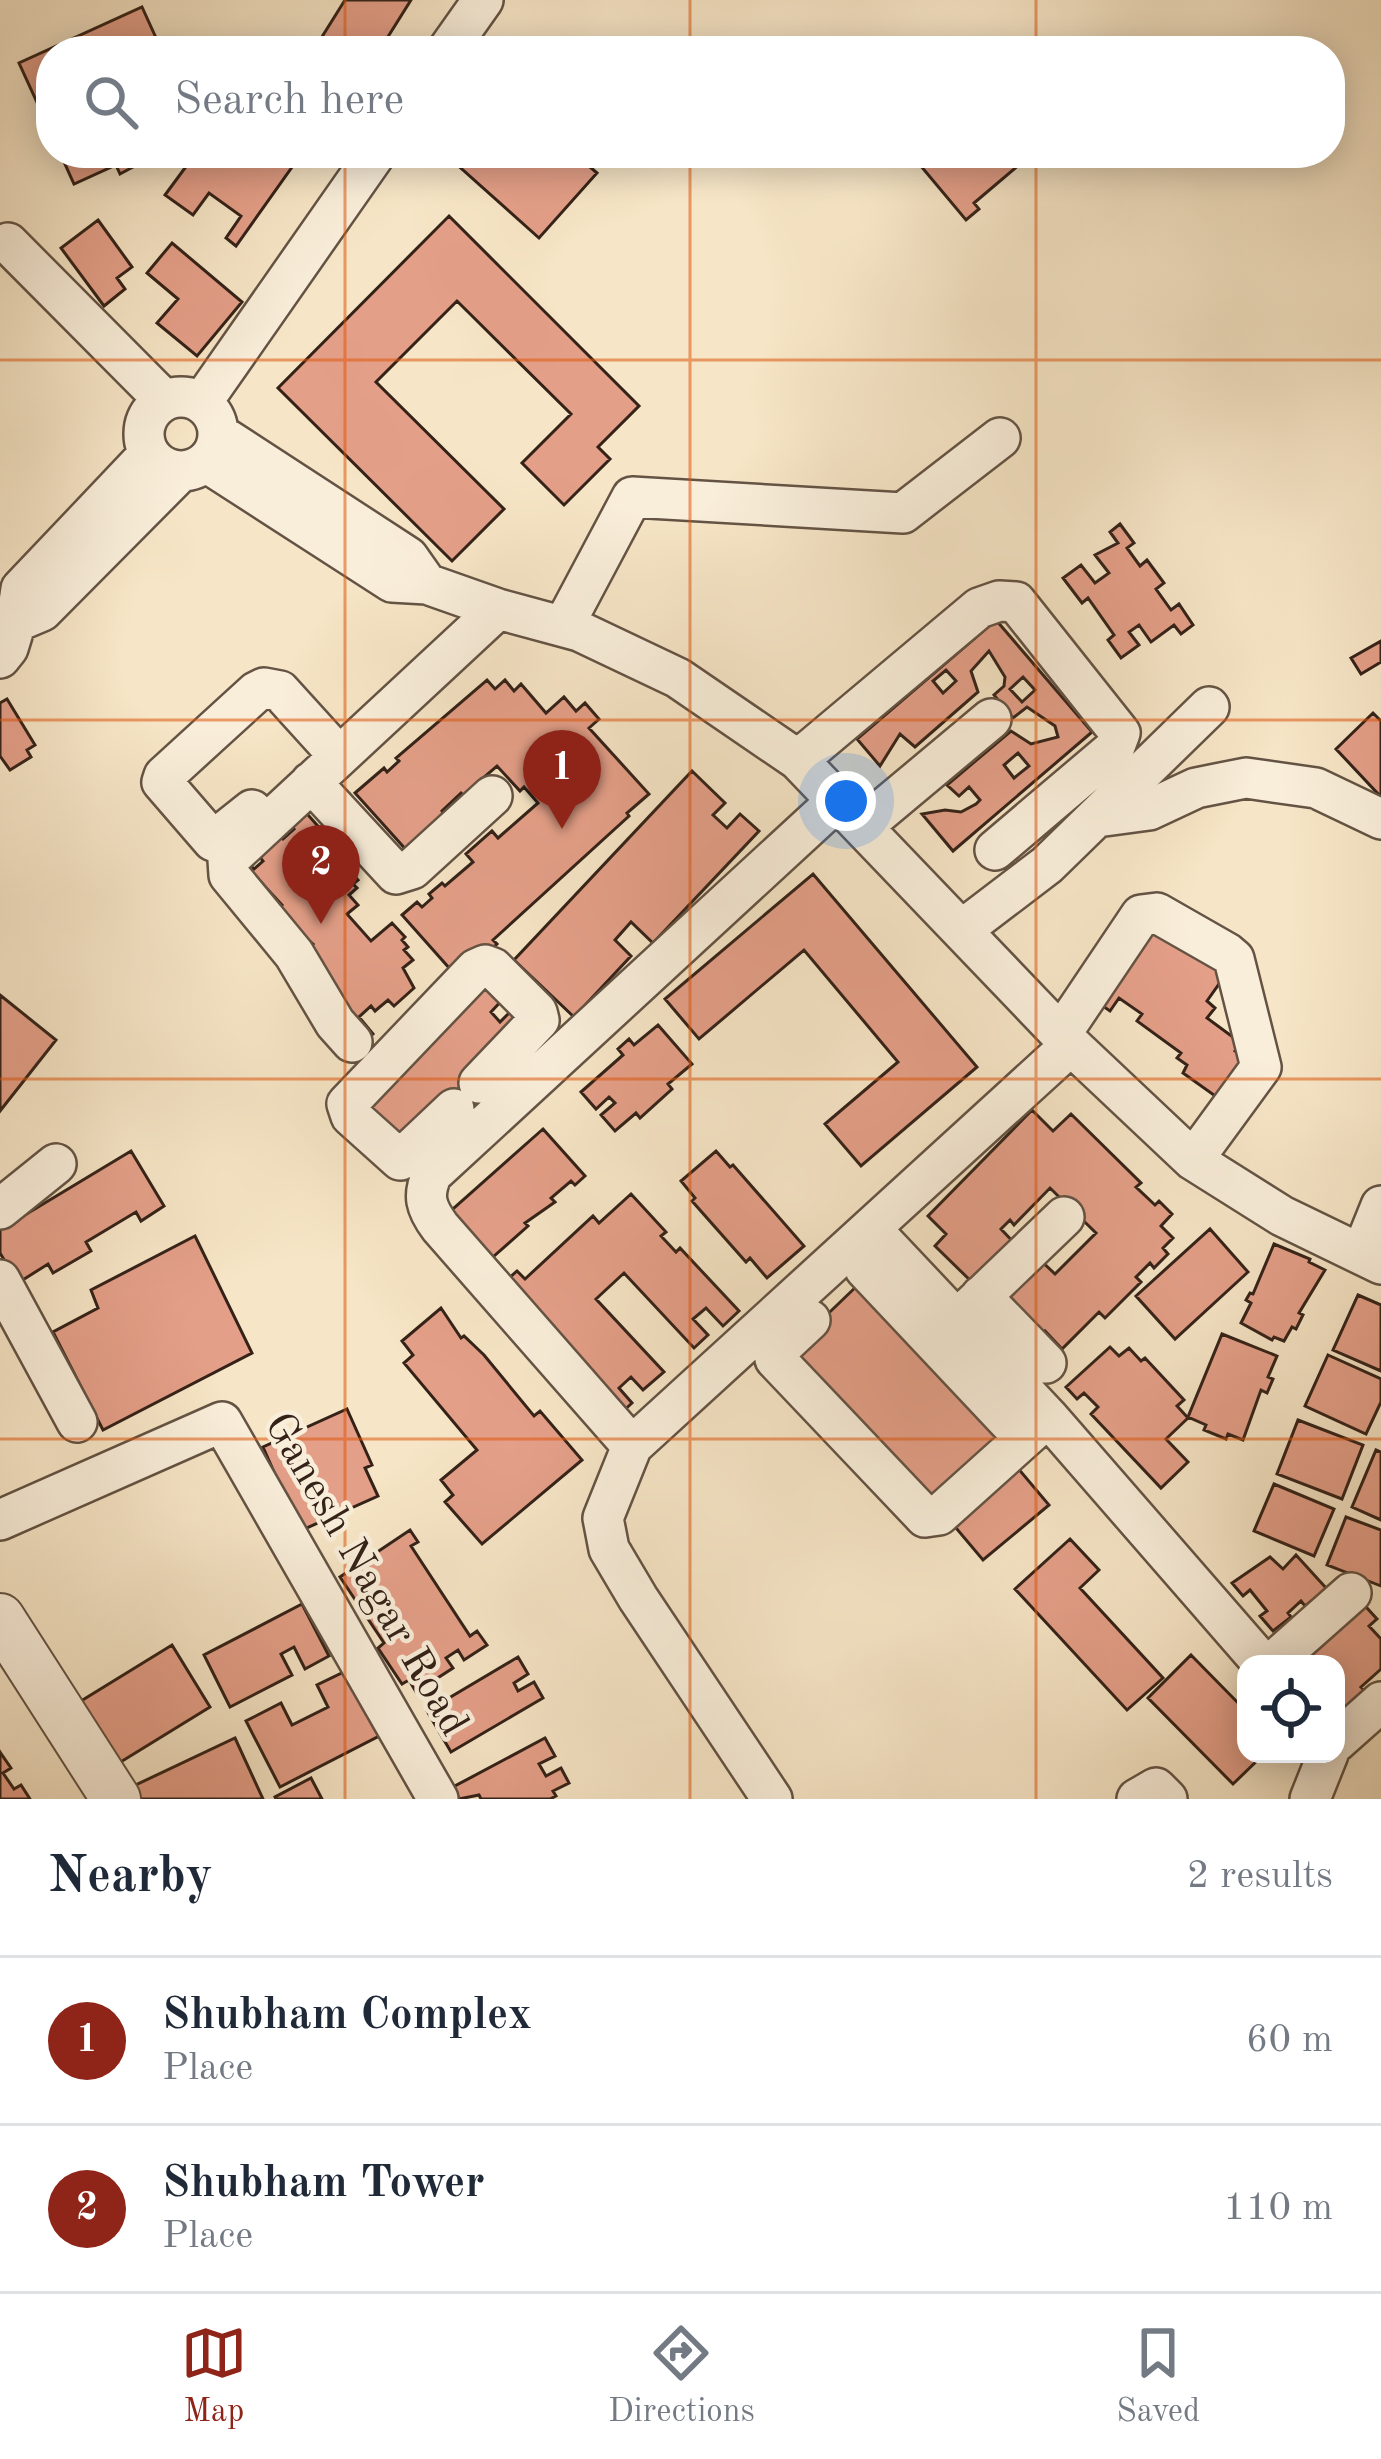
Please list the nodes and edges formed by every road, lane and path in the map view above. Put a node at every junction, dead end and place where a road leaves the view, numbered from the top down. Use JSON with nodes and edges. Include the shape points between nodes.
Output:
{"nodes":[{"id":1,"x":482,"y":0,"type":"edge"},
{"id":2,"x":457,"y":36,"type":"edge"},
{"id":3,"x":366,"y":168,"type":"edge"},
{"id":4,"x":8,"y":243,"type":"dead end"},
{"id":5,"x":187,"y":437,"type":"junction"},
{"id":6,"x":1000,"y":438,"type":"dead end"},
{"id":7,"x":498,"y":609,"type":"junction"},
{"id":8,"x":564,"y":625,"type":"junction"},
{"id":9,"x":8,"y":640,"type":"edge"},
{"id":10,"x":1209,"y":707,"type":"dead end"},
{"id":11,"x":991,"y":719,"type":"dead end"},
{"id":12,"x":326,"y":760,"type":"junction"},
{"id":13,"x":798,"y":760,"type":"junction"},
{"id":14,"x":492,"y":796,"type":"dead end"},
{"id":15,"x":851,"y":812,"type":"junction"},
{"id":16,"x":1097,"y":817,"type":"junction"},
{"id":17,"x":1381,"y":819,"type":"edge"},
{"id":18,"x":1047,"y":865,"type":"junction"},
{"id":19,"x":964,"y":929,"type":"junction"},
{"id":20,"x":1066,"y":1040,"type":"junction"},
{"id":21,"x":352,"y":1042,"type":"dead end"},
{"id":22,"x":488,"y":1087,"type":"junction"},
{"id":23,"x":1193,"y":1160,"type":"junction"},
{"id":24,"x":422,"y":1163,"type":"junction"},
{"id":25,"x":56,"y":1164,"type":"dead end"},
{"id":26,"x":1381,"y":1206,"type":"edge"},
{"id":27,"x":0,"y":1209,"type":"edge"},
{"id":28,"x":1064,"y":1217,"type":"dead end"},
{"id":29,"x":875,"y":1248,"type":"junction"},
{"id":30,"x":1371,"y":1259,"type":"edge"},
{"id":31,"x":0,"y":1280,"type":"edge"},
{"id":32,"x":957,"y":1319,"type":"junction"},
{"id":33,"x":1046,"y":1363,"type":"dead end"},
{"id":34,"x":77,"y":1422,"type":"dead end"},
{"id":35,"x":1036,"y":1428,"type":"junction"},
{"id":36,"x":632,"y":1446,"type":"junction"},
{"id":37,"x":0,"y":1520,"type":"edge"},
{"id":38,"x":1340,"y":1592,"type":"dead end"},
{"id":39,"x":0,"y":1618,"type":"edge"},
{"id":40,"x":1257,"y":1655,"type":"edge"},
{"id":41,"x":1270,"y":1655,"type":"edge"},
{"id":42,"x":1381,"y":1702,"type":"edge"},
{"id":43,"x":1345,"y":1734,"type":"edge"},
{"id":44,"x":1324,"y":1763,"type":"edge"},
{"id":45,"x":116,"y":1799,"type":"edge"},
{"id":46,"x":438,"y":1799,"type":"edge"},
{"id":47,"x":772,"y":1799,"type":"edge"},
{"id":48,"x":1138,"y":1799,"type":"edge"},
{"id":49,"x":1167,"y":1799,"type":"edge"},
{"id":50,"x":1310,"y":1799,"type":"edge"}],
"edges":[{"from":1,"to":2,"type":"street"},
{"from":3,"to":5,"type":"street"},
{"from":4,"to":5,"type":"street"},
{"from":5,"to":7,"type":"street","via":[[392,582],[427,584]]},
{"from":5,"to":9,"type":"street","via":[[42,611]]},
{"from":6,"to":8,"type":"street","via":[[903,513],[632,496]]},
{"from":7,"to":8,"type":"street"},
{"from":7,"to":12,"type":"street"},
{"from":8,"to":13,"type":"street","via":[[678,678]]},
{"from":10,"to":16,"type":"street"},
{"from":11,"to":15,"type":"street"},
{"from":12,"to":14,"type":"street","via":[[396,874],[412,869]]},
{"from":12,"to":21,"type":"street","via":[[226,868]]},
{"from":13,"to":15,"type":"street"},
{"from":13,"to":18,"type":"street","via":[[979,608],[1016,602],[1120,734],[1114,749],[1007,840]]},
{"from":15,"to":19,"type":"street"},
{"from":15,"to":22,"type":"street"},
{"from":16,"to":17,"type":"street","via":[[1149,810],[1196,788],[1246,778],[1316,788]]},
{"from":16,"to":18,"type":"street"},
{"from":18,"to":19,"type":"street"},
{"from":19,"to":20,"type":"street"},
{"from":20,"to":23,"type":"street"},
{"from":20,"to":23,"type":"street","via":[[1141,914],[1157,913],[1234,959],[1261,1067]]},
{"from":20,"to":29,"type":"street"},
{"from":22,"to":24,"type":"street"},
{"from":22,"to":24,"type":"street"},
{"from":22,"to":24,"type":"street","via":[[539,1020],[485,965],[346,1104],[394,1158]]},
{"from":23,"to":30,"type":"street"},
{"from":24,"to":36,"type":"street","via":[[428,1210],[440,1227]]},
{"from":25,"to":27,"type":"street"},
{"from":26,"to":30,"type":"street"},
{"from":28,"to":32,"type":"street"},
{"from":29,"to":32,"type":"street"},
{"from":29,"to":35,"type":"street","via":[[774,1354],[778,1364],[925,1516],[939,1515]]},
{"from":29,"to":36,"type":"street"},
{"from":31,"to":34,"type":"street"},
{"from":32,"to":33,"type":"street"},
{"from":32,"to":35,"type":"street"},
{"from":35,"to":40,"type":"street"},
{"from":36,"to":47,"type":"street","via":[[603,1518],[609,1549]]},
{"from":37,"to":46,"type":"street","name":"Ganesh Nagar Road","via":[[223,1422]]},
{"from":38,"to":41,"type":"street"},
{"from":39,"to":45,"type":"street"},
{"from":42,"to":43,"type":"street"},
{"from":44,"to":50,"type":"street"},
{"from":48,"to":49,"type":"street","via":[[1156,1788]]}]}
